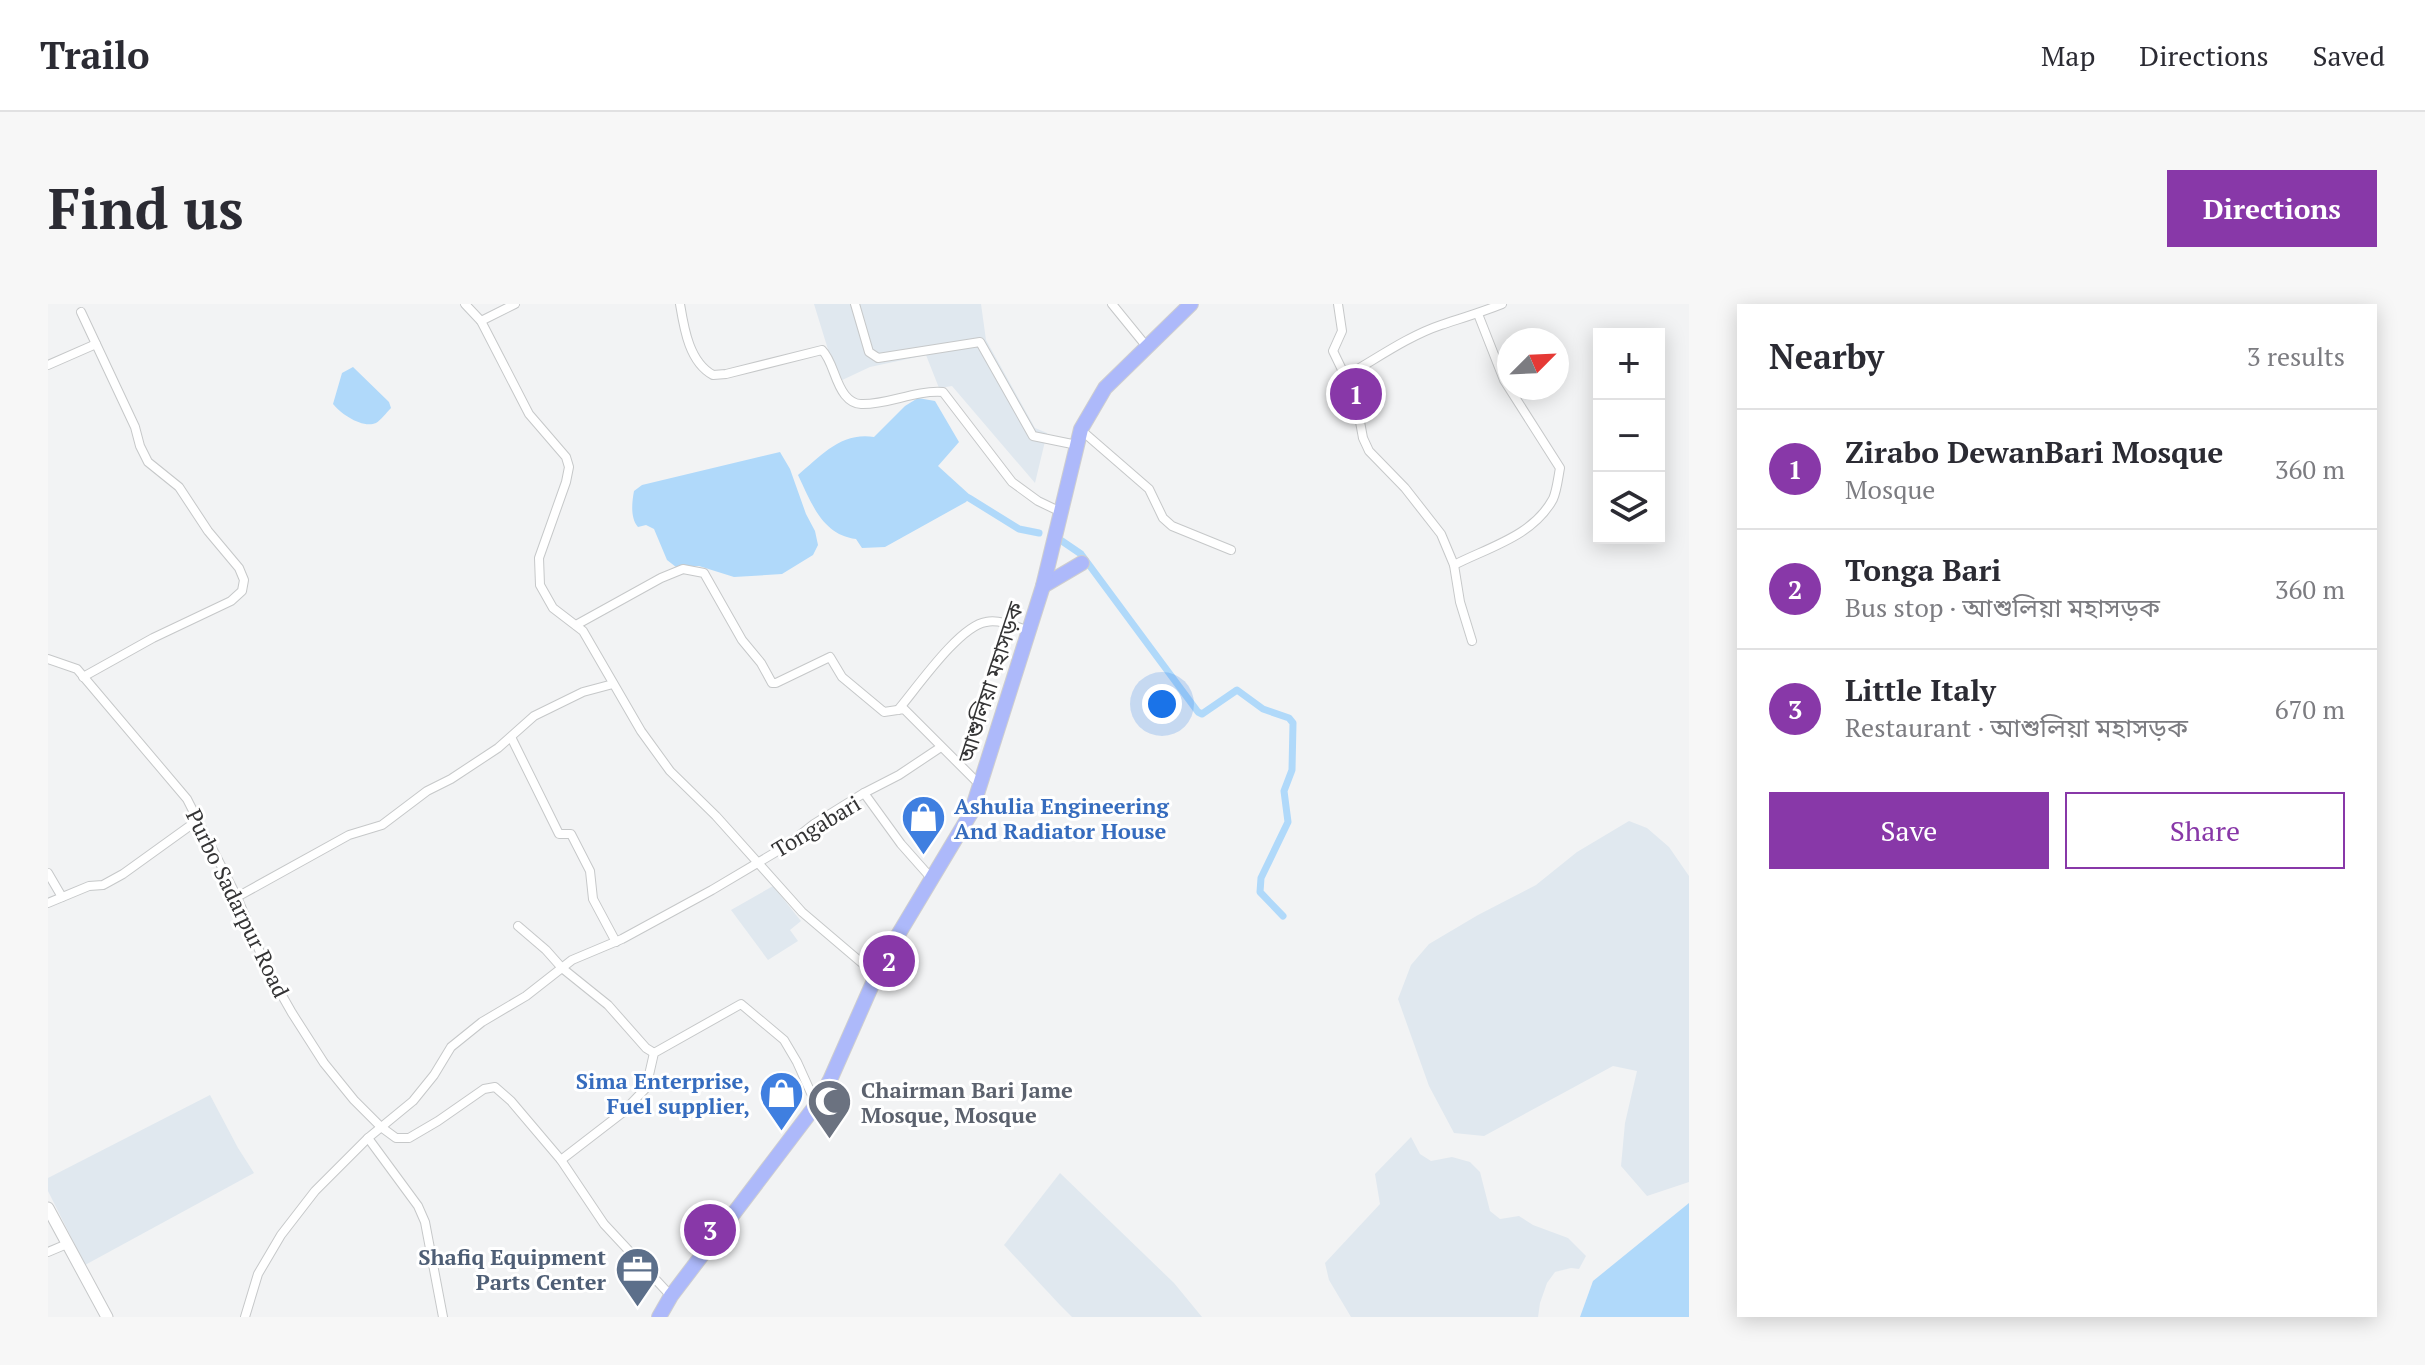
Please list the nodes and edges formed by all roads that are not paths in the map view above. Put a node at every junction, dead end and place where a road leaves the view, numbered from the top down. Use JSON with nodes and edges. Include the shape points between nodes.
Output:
{"nodes":[{"id":1,"x":465,"y":304,"type":"edge"},
{"id":2,"x":515,"y":304,"type":"edge"},
{"id":3,"x":680,"y":304,"type":"edge"},
{"id":4,"x":855,"y":304,"type":"edge"},
{"id":5,"x":1112,"y":304,"type":"edge"},
{"id":6,"x":1191,"y":304,"type":"edge"},
{"id":7,"x":1338,"y":304,"type":"edge"},
{"id":8,"x":1502,"y":304,"type":"edge"},
{"id":9,"x":81,"y":312,"type":"dead end"},
{"id":10,"x":1478,"y":314,"type":"junction"},
{"id":11,"x":481,"y":321,"type":"junction"},
{"id":12,"x":96,"y":344,"type":"junction"},
{"id":13,"x":1147,"y":347,"type":"junction"},
{"id":14,"x":48,"y":365,"type":"edge"},
{"id":15,"x":1346,"y":376,"type":"junction"},
{"id":16,"x":1081,"y":429,"type":"junction"},
{"id":17,"x":1077,"y":445,"type":"junction"},
{"id":18,"x":1061,"y":512,"type":"junction"},
{"id":19,"x":1231,"y":550,"type":"dead end"},
{"id":20,"x":1082,"y":563,"type":"dead end"},
{"id":21,"x":1454,"y":565,"type":"junction"},
{"id":22,"x":1043,"y":586,"type":"junction"},
{"id":23,"x":576,"y":625,"type":"junction"},
{"id":24,"x":1029,"y":631,"type":"junction"},
{"id":25,"x":1472,"y":641,"type":"dead end"},
{"id":26,"x":48,"y":659,"type":"edge"},
{"id":27,"x":83,"y":677,"type":"junction"},
{"id":28,"x":613,"y":684,"type":"junction"},
{"id":29,"x":898,"y":710,"type":"junction"},
{"id":30,"x":511,"y":737,"type":"junction"},
{"id":31,"x":941,"y":747,"type":"junction"},
{"id":32,"x":980,"y":785,"type":"junction"},
{"id":33,"x":864,"y":793,"type":"junction"},
{"id":34,"x":198,"y":820,"type":"junction"},
{"id":35,"x":758,"y":862,"type":"junction"},
{"id":36,"x":48,"y":873,"type":"edge"},
{"id":37,"x":932,"y":879,"type":"junction"},
{"id":38,"x":62,"y":897,"type":"junction"},
{"id":39,"x":237,"y":897,"type":"junction"},
{"id":40,"x":48,"y":903,"type":"edge"},
{"id":41,"x":518,"y":926,"type":"dead end"},
{"id":42,"x":616,"y":942,"type":"junction"},
{"id":43,"x":562,"y":968,"type":"junction"},
{"id":44,"x":876,"y":975,"type":"junction"},
{"id":45,"x":654,"y":1053,"type":"junction"},
{"id":46,"x":816,"y":1105,"type":"junction"},
{"id":47,"x":381,"y":1127,"type":"junction"},
{"id":48,"x":368,"y":1138,"type":"junction"},
{"id":49,"x":561,"y":1160,"type":"junction"},
{"id":50,"x":48,"y":1208,"type":"edge"},
{"id":51,"x":67,"y":1244,"type":"junction"},
{"id":52,"x":48,"y":1252,"type":"edge"},
{"id":53,"x":671,"y":1296,"type":"junction"},
{"id":54,"x":107,"y":1317,"type":"edge"},
{"id":55,"x":245,"y":1317,"type":"edge"},
{"id":56,"x":443,"y":1317,"type":"edge"},
{"id":57,"x":659,"y":1317,"type":"edge"}],
"edges":[{"from":1,"to":11,"type":"street"},
{"from":2,"to":11,"type":"street"},
{"from":3,"to":18,"type":"street","via":[[688,341],[713,375],[822,350],[834,378],[855,403],[943,392],[1012,482]]},
{"from":4,"to":17,"type":"street","via":[[869,352],[878,358],[980,342],[1033,436]]},
{"from":5,"to":13,"type":"street"},
{"from":6,"to":13,"type":"highway","name":"আশুলিয়া মহাসড়ক"},
{"from":7,"to":15,"type":"street","via":[[1342,331],[1333,351]]},
{"from":8,"to":10,"type":"street"},
{"from":9,"to":12,"type":"street"},
{"from":10,"to":15,"type":"street","via":[[1409,340]]},
{"from":10,"to":21,"type":"street","via":[[1504,380],[1560,468],[1554,496],[1544,511],[1511,539]]},
{"from":11,"to":23,"type":"street","via":[[529,414],[566,457],[566,482],[539,558],[540,585],[553,608]]},
{"from":12,"to":14,"type":"street"},
{"from":12,"to":27,"type":"street","via":[[148,462],[179,487],[244,580],[242,591],[231,601]]},
{"from":13,"to":16,"type":"highway","name":"আশুলিয়া মহাসড়ক","via":[[1105,388]]},
{"from":15,"to":21,"type":"street","via":[[1369,451],[1441,534]]},
{"from":16,"to":17,"type":"highway","name":"আশুলিয়া মহাসড়ক"},
{"from":16,"to":19,"type":"street","via":[[1149,489],[1172,526]]},
{"from":17,"to":18,"type":"highway","name":"আশুলিয়া মহাসড়ক"},
{"from":18,"to":22,"type":"highway","name":"আশুলিয়া মহাসড়ক"},
{"from":20,"to":22,"type":"highway"},
{"from":21,"to":25,"type":"street"},
{"from":22,"to":24,"type":"highway","name":"আশুলিয়া মহাসড়ক"},
{"from":23,"to":28,"type":"street"},
{"from":23,"to":29,"type":"street","via":[[661,578],[683,569],[697,570],[704,573],[772,683],[828,657],[842,677],[884,712]]},
{"from":24,"to":29,"type":"street","via":[[985,621],[937,661]]},
{"from":24,"to":32,"type":"highway","name":"আশুলিয়া মহাসড়ক"},
{"from":26,"to":27,"type":"street","name":"Purbo Sadarpur Road","via":[[77,669]]},
{"from":27,"to":34,"type":"street","name":"Purbo Sadarpur Road","via":[[187,799]]},
{"from":28,"to":30,"type":"street","via":[[556,705]]},
{"from":28,"to":35,"type":"street","via":[[670,771]]},
{"from":29,"to":31,"type":"street","via":[[904,709]]},
{"from":30,"to":39,"type":"street","via":[[382,825],[349,835]]},
{"from":30,"to":42,"type":"street","via":[[559,834],[571,834],[579,849],[590,871],[593,899]]},
{"from":31,"to":32,"type":"street"},
{"from":31,"to":33,"type":"street"},
{"from":32,"to":37,"type":"highway","name":"আশুলিয়া মহাসড়ক","via":[[971,813]]},
{"from":33,"to":35,"type":"street","name":"Tongabari"},
{"from":33,"to":37,"type":"street","name":"Tongabari"},
{"from":34,"to":38,"type":"street","via":[[123,874]]},
{"from":34,"to":39,"type":"street","name":"Purbo Sadarpur Road"},
{"from":35,"to":42,"type":"street","name":"Tongabari"},
{"from":35,"to":44,"type":"street","via":[[810,920]]},
{"from":36,"to":38,"type":"street"},
{"from":37,"to":44,"type":"highway","name":"আশুলিয়া মহাসড়ক"},
{"from":38,"to":40,"type":"street"},
{"from":39,"to":47,"type":"street","name":"Purbo Sadarpur Road","via":[[292,1013],[324,1063]]},
{"from":41,"to":43,"type":"street"},
{"from":42,"to":43,"type":"street","name":"Tongabari"},
{"from":43,"to":45,"type":"street","via":[[608,1005]]},
{"from":43,"to":47,"type":"street","name":"Tongabari","via":[[451,1047],[413,1101]]},
{"from":44,"to":46,"type":"highway","name":"আশুলিয়া মহাসড়ক"},
{"from":45,"to":46,"type":"street","via":[[741,1004],[784,1040]]},
{"from":45,"to":49,"type":"street","via":[[646,1088]]},
{"from":46,"to":53,"type":"highway","name":"আশুলিয়া মহাসড়ক"},
{"from":47,"to":48,"type":"street","name":"Tongabari"},
{"from":47,"to":49,"type":"street","via":[[396,1138],[409,1138],[490,1086],[511,1101]]},
{"from":48,"to":55,"type":"street","name":"Tongabari","via":[[315,1191],[281,1235],[258,1274]]},
{"from":48,"to":56,"type":"street","via":[[425,1222]]},
{"from":49,"to":53,"type":"street","via":[[604,1224]]},
{"from":50,"to":51,"type":"street"},
{"from":51,"to":52,"type":"street"},
{"from":51,"to":54,"type":"street"},
{"from":53,"to":57,"type":"highway","name":"আশুলিয়া মহাসড়ক"}]}
